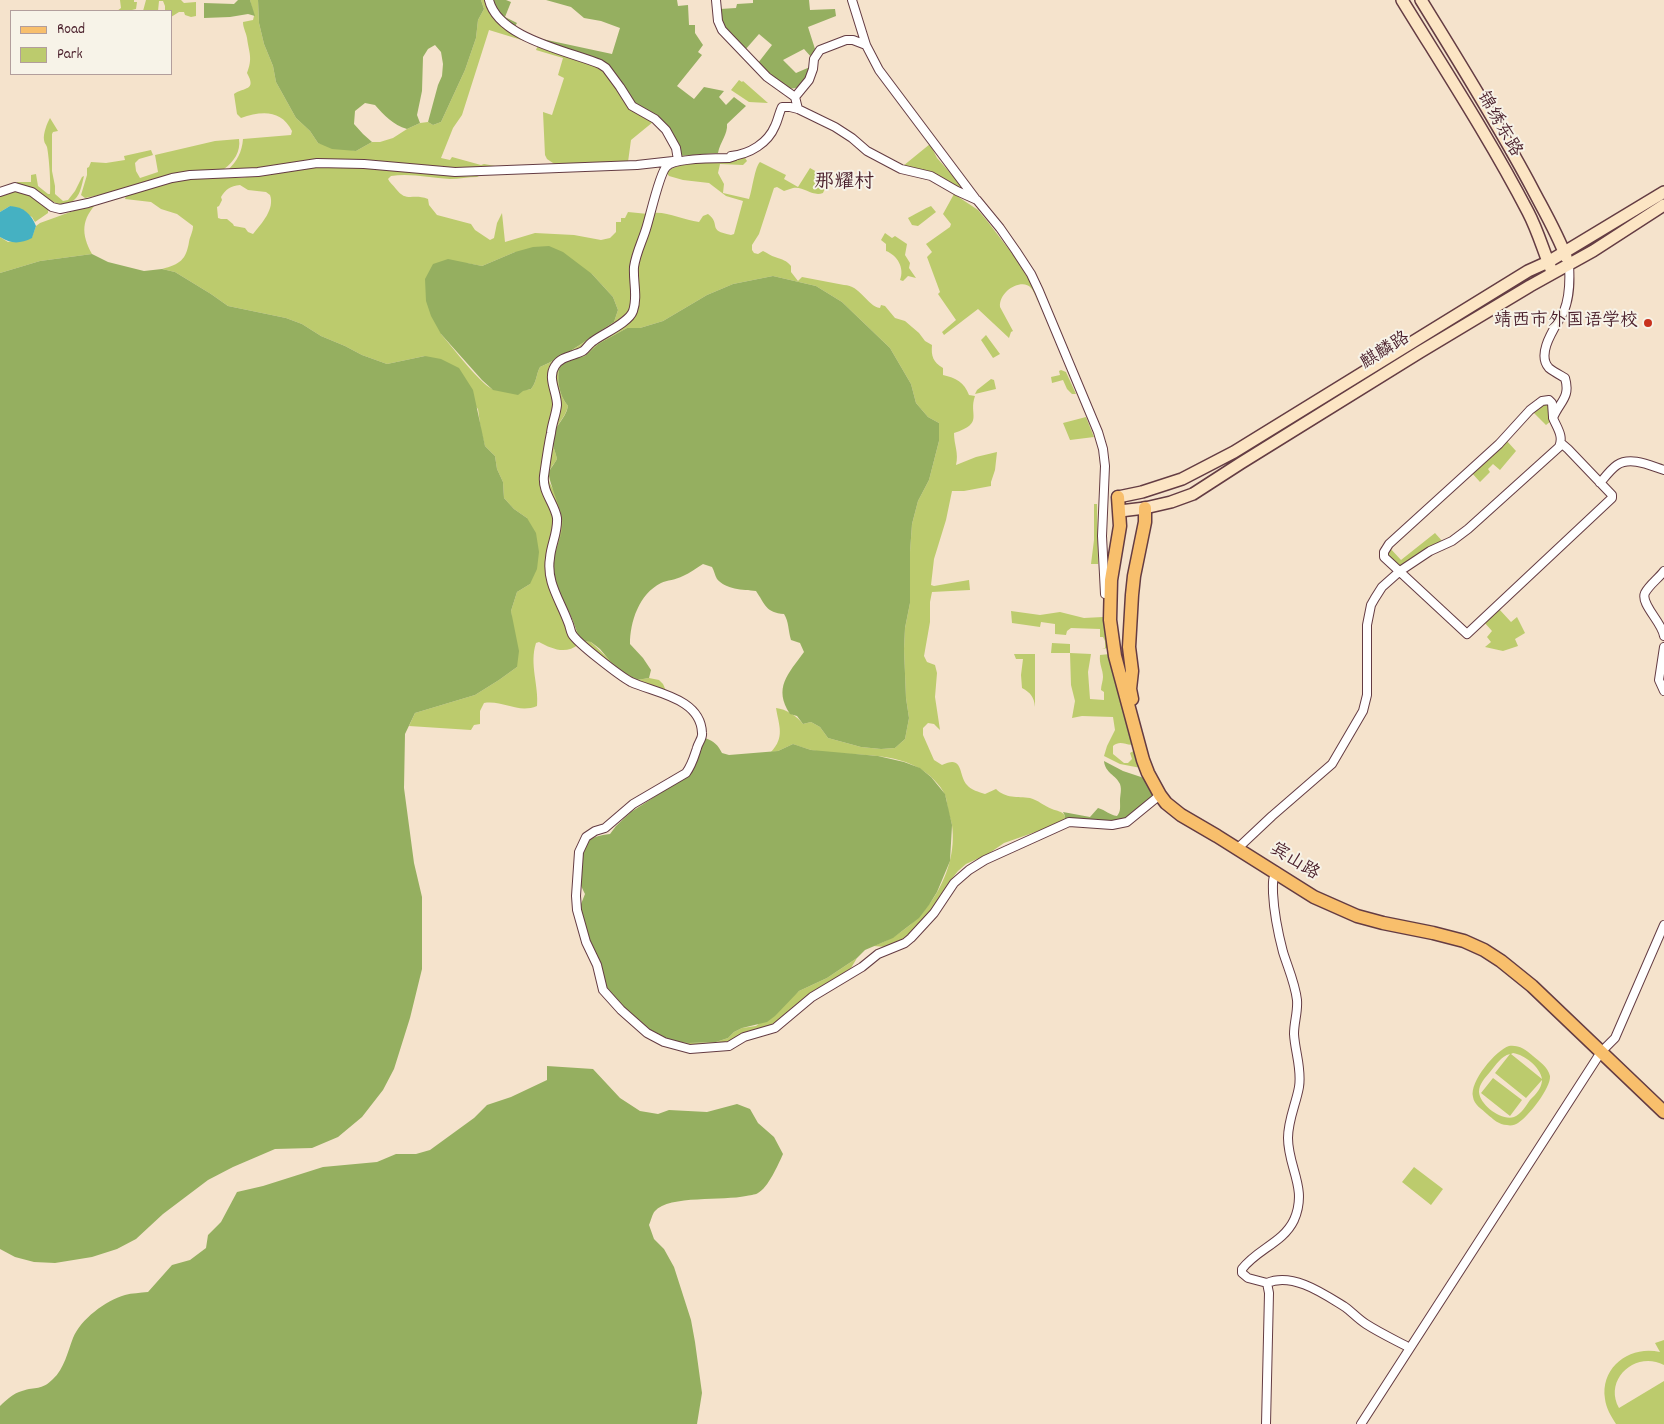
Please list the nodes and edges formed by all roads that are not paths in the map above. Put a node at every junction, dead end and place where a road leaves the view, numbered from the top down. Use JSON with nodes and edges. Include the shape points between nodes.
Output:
{"nodes":[{"id":1,"x":489,"y":0,"type":"edge"},
{"id":2,"x":716,"y":0,"type":"edge"},
{"id":3,"x":852,"y":0,"type":"edge"},
{"id":4,"x":1402,"y":0,"type":"edge"},
{"id":5,"x":1421,"y":0,"type":"edge"},
{"id":6,"x":866,"y":45,"type":"junction"},
{"id":7,"x":795,"y":97,"type":"junction"},
{"id":8,"x":798,"y":109,"type":"junction"},
{"id":9,"x":735,"y":156,"type":"junction"},
{"id":10,"x":678,"y":160,"type":"junction"},
{"id":11,"x":0,"y":192,"type":"edge"},
{"id":12,"x":1664,"y":192,"type":"edge"},
{"id":13,"x":976,"y":200,"type":"junction"},
{"id":14,"x":1664,"y":205,"type":"edge"},
{"id":15,"x":1564,"y":251,"type":"junction"},
{"id":16,"x":1548,"y":262,"type":"junction"},
{"id":17,"x":1570,"y":265,"type":"junction"},
{"id":18,"x":1553,"y":273,"type":"junction"},
{"id":19,"x":1553,"y":418,"type":"junction"},
{"id":20,"x":1561,"y":443,"type":"junction"},
{"id":21,"x":1664,"y":470,"type":"edge"},
{"id":22,"x":1600,"y":483,"type":"junction"},
{"id":23,"x":1118,"y":497,"type":"joint"},
{"id":24,"x":1145,"y":508,"type":"junction"},
{"id":25,"x":1120,"y":511,"type":"junction"},
{"id":26,"x":1400,"y":571,"type":"junction"},
{"id":27,"x":1664,"y":571,"type":"edge"},
{"id":28,"x":1110,"y":606,"type":"junction"},
{"id":29,"x":1664,"y":636,"type":"edge"},
{"id":30,"x":1664,"y":647,"type":"edge"},
{"id":31,"x":1664,"y":691,"type":"edge"},
{"id":32,"x":1160,"y":795,"type":"junction"},
{"id":33,"x":1239,"y":847,"type":"junction"},
{"id":34,"x":1276,"y":871,"type":"junction"},
{"id":35,"x":1664,"y":925,"type":"edge"},
{"id":36,"x":1602,"y":1051,"type":"junction"},
{"id":37,"x":1664,"y":1107,"type":"edge"},
{"id":38,"x":1664,"y":1112,"type":"edge"},
{"id":39,"x":1267,"y":1283,"type":"junction"},
{"id":40,"x":1410,"y":1348,"type":"junction"},
{"id":41,"x":1266,"y":1424,"type":"edge"},
{"id":42,"x":1361,"y":1424,"type":"edge"}],
"edges":[{"from":1,"to":10,"type":"street","via":[[494,14],[516,31],[606,68],[632,106],[656,119],[666,130],[676,148]]},
{"from":2,"to":7,"type":"street","via":[[722,30],[767,77]]},
{"from":3,"to":6,"type":"street"},
{"from":4,"to":16,"type":"main road","name":"锦绣东路","via":[[1514,187],[1540,237]]},
{"from":5,"to":15,"type":"main road","name":"锦绣东路","via":[[1479,93]]},
{"from":6,"to":7,"type":"street","via":[[846,40],[820,50],[814,59],[809,80]]},
{"from":6,"to":13,"type":"street","via":[[879,70]]},
{"from":7,"to":8,"type":"street"},
{"from":8,"to":9,"type":"street","via":[[782,107],[768,138]]},
{"from":8,"to":13,"type":"street","via":[[901,169],[931,176]]},
{"from":9,"to":10,"type":"street"},
{"from":9,"to":32,"type":"street","via":[[692,160],[666,167],[637,251],[633,280],[636,302],[632,314],[583,350],[555,365],[552,377],[557,403],[544,479],[557,517],[557,533],[548,569],[572,634],[579,643],[630,681],[662,692],[690,708],[698,718],[702,733],[686,773],[633,804],[605,828],[591,833],[580,847],[577,910],[603,990],[647,1033],[664,1042],[690,1050],[729,1046],[744,1037],[775,1028],[821,991],[878,954],[905,943],[934,913],[954,883],[985,860],[1069,822],[1112,825],[1127,822]]},
{"from":10,"to":11,"type":"street","via":[[637,165],[456,172],[364,164],[317,164],[172,178],[60,209],[32,192],[15,188]]},
{"from":12,"to":15,"type":"main road","name":"麒麟路"},
{"from":13,"to":28,"type":"street","via":[[1000,228],[1040,291],[1098,432],[1105,466],[1103,568],[1105,594]]},
{"from":14,"to":17,"type":"main road","name":"麒麟路"},
{"from":15,"to":16,"type":"main road","name":"麒麟路"},
{"from":15,"to":17,"type":"main road","name":"锦绣东路"},
{"from":16,"to":18,"type":"main road","name":"锦绣东路"},
{"from":16,"to":23,"type":"main road","name":"麒麟路","via":[[1528,271],[1234,452],[1182,479]]},
{"from":17,"to":18,"type":"main road","name":"麒麟路"},
{"from":17,"to":19,"type":"street","via":[[1569,296],[1545,349],[1548,367],[1566,378],[1568,387]]},
{"from":18,"to":24,"type":"main road","name":"麒麟路","via":[[1194,494]]},
{"from":19,"to":20,"type":"street","via":[[1560,431]]},
{"from":19,"to":26,"type":"street","via":[[1549,400],[1530,410],[1499,444],[1389,544],[1383,555]]},
{"from":20,"to":22,"type":"street"},
{"from":20,"to":26,"type":"street","via":[[1540,466],[1468,529]]},
{"from":21,"to":22,"type":"street","via":[[1625,462],[1617,465]]},
{"from":22,"to":26,"type":"street","via":[[1612,495],[1611,500],[1467,634]]},
{"from":23,"to":25,"type":"main road","name":"宾山路"},
{"from":24,"to":25,"type":"main road","name":"麒麟路"},
{"from":24,"to":33,"type":"main road","name":"宾山路","via":[[1134,576],[1129,642],[1130,689],[1142,744],[1151,771],[1169,799]]},
{"from":25,"to":28,"type":"main road","name":"宾山路"},
{"from":26,"to":33,"type":"street","via":[[1382,587],[1371,605],[1367,631],[1366,702],[1336,759]]},
{"from":27,"to":29,"type":"street","via":[[1645,594],[1644,600],[1660,623]]},
{"from":28,"to":32,"type":"main road","name":"宾山路","via":[[1120,678],[1143,760]]},
{"from":30,"to":31,"type":"street","via":[[1659,680]]},
{"from":32,"to":33,"type":"main road","name":"宾山路","via":[[1181,816]]},
{"from":33,"to":34,"type":"main road","name":"宾山路"},
{"from":34,"to":36,"type":"main road","name":"宾山路","via":[[1353,911],[1454,934],[1487,947],[1530,980]]},
{"from":34,"to":39,"type":"street","via":[[1272,880],[1273,904],[1297,998],[1294,1035],[1300,1078],[1288,1138],[1299,1194],[1289,1229],[1242,1269],[1248,1278]]},
{"from":35,"to":36,"type":"street","via":[[1614,1038]]},
{"from":36,"to":37,"type":"main road","name":"宾山路"},
{"from":36,"to":38,"type":"main road","name":"宾山路"},
{"from":36,"to":40,"type":"street"},
{"from":39,"to":40,"type":"street","via":[[1274,1280],[1300,1282],[1345,1307],[1365,1324]]},
{"from":39,"to":41,"type":"street"},
{"from":40,"to":42,"type":"street"}]}
